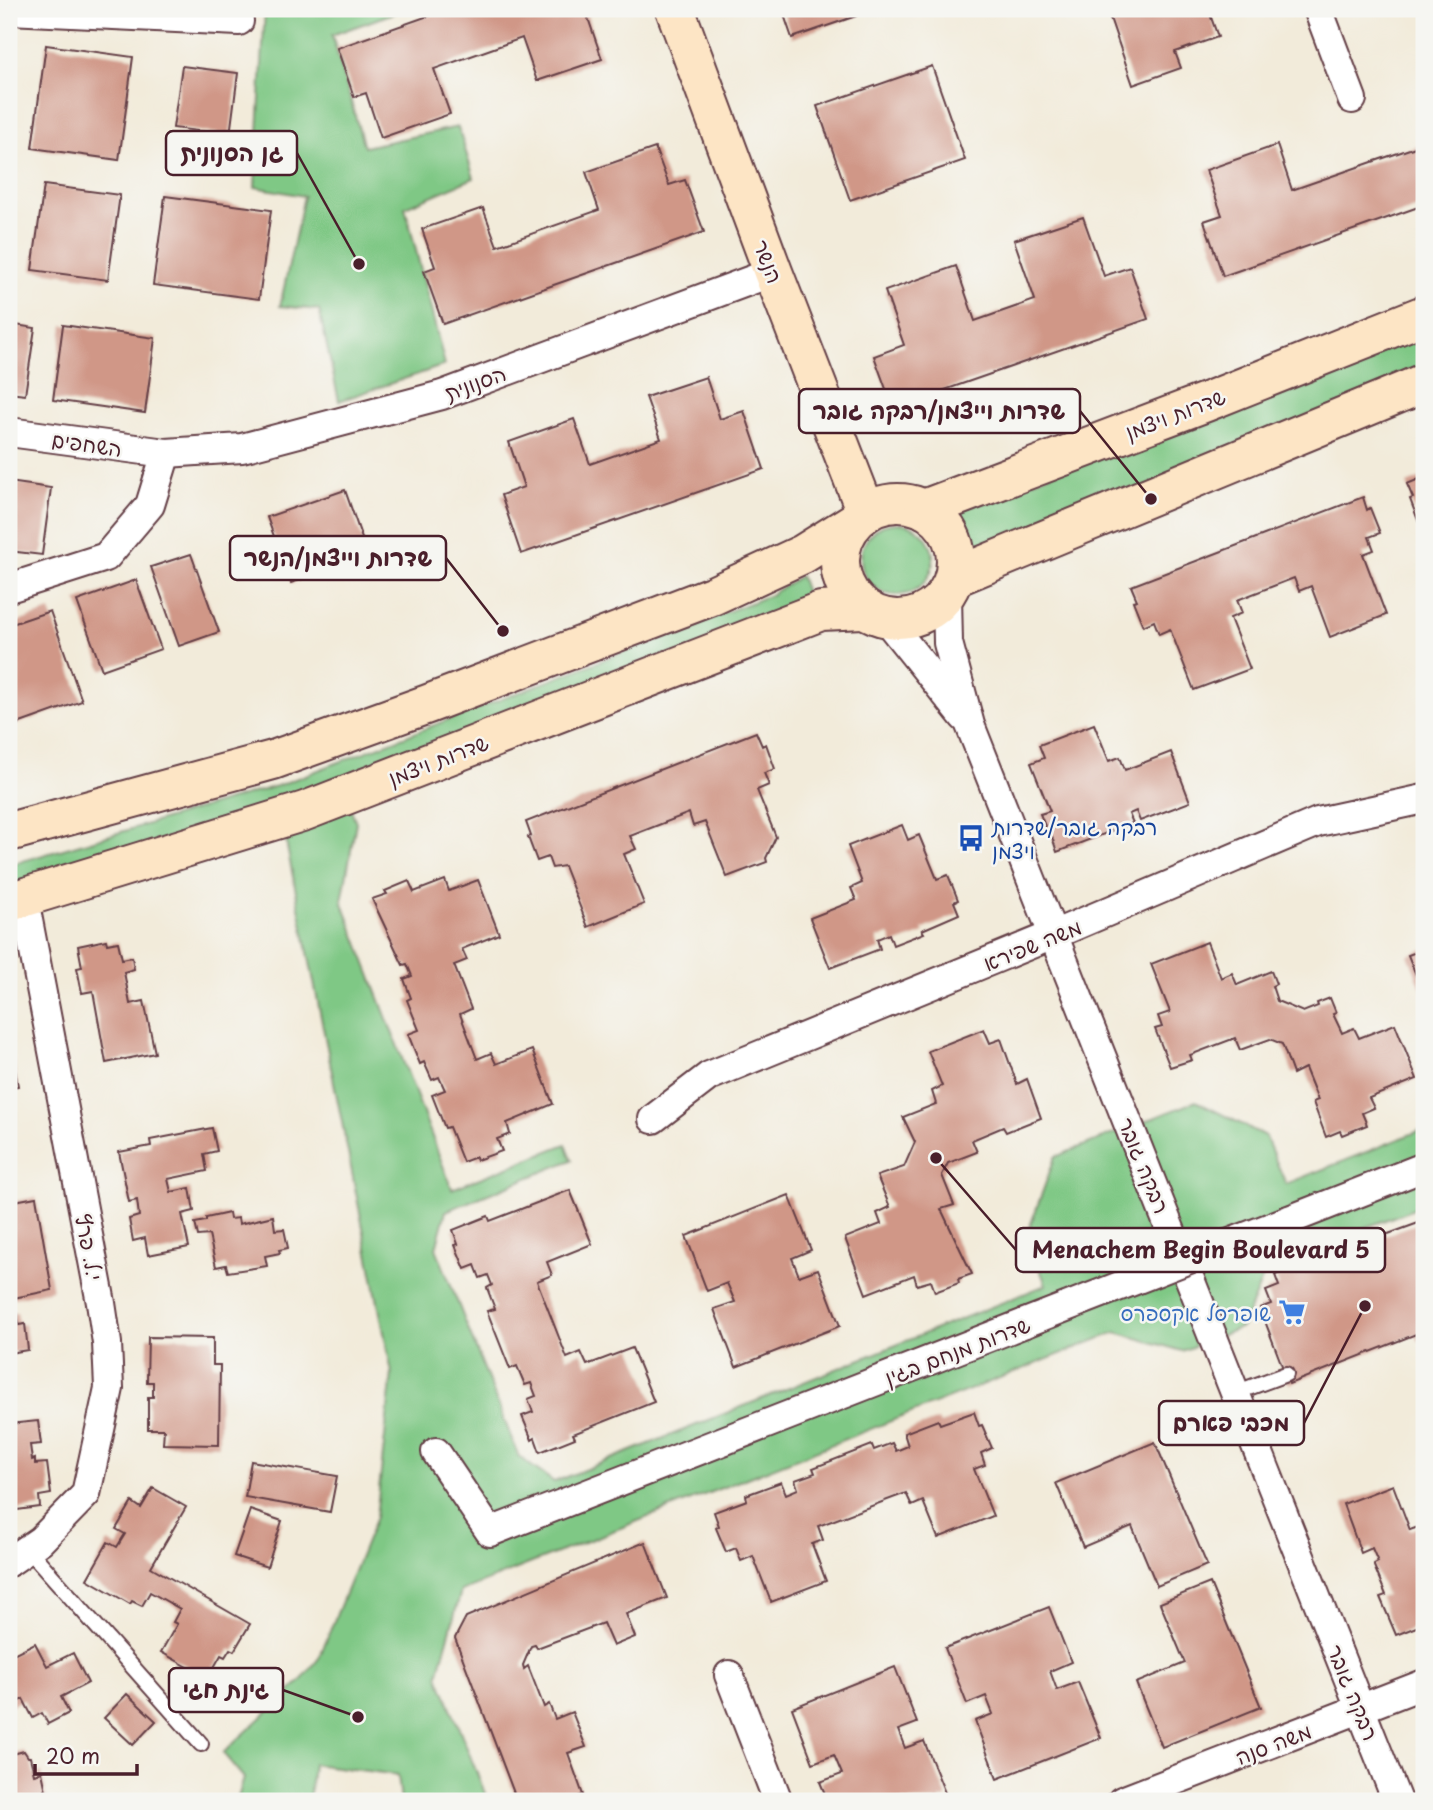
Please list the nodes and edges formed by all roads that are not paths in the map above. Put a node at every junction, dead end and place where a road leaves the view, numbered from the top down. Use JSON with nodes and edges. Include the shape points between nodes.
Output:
{"nodes":[{"id":1,"x":675,"y":9,"type":"edge"},
{"id":2,"x":1318,"y":9,"type":"edge"},
{"id":3,"x":9,"y":10,"type":"edge"},
{"id":4,"x":239,"y":21,"type":"dead end"},
{"id":5,"x":1352,"y":99,"type":"dead end"},
{"id":6,"x":773,"y":272,"type":"junction"},
{"id":7,"x":1424,"y":315,"type":"edge"},
{"id":8,"x":1424,"y":383,"type":"edge"},
{"id":9,"x":9,"y":432,"type":"edge"},
{"id":10,"x":166,"y":453,"type":"junction"},
{"id":11,"x":925,"y":509,"type":"junction"},
{"id":12,"x":860,"y":517,"type":"junction"},
{"id":13,"x":951,"y":586,"type":"junction"},
{"id":14,"x":9,"y":588,"type":"edge"},
{"id":15,"x":874,"y":614,"type":"junction"},
{"id":16,"x":970,"y":725,"type":"junction"},
{"id":17,"x":1424,"y":799,"type":"edge"},
{"id":18,"x":9,"y":832,"type":"edge"},
{"id":19,"x":16,"y":901,"type":"edge"},
{"id":20,"x":1054,"y":935,"type":"junction"},
{"id":21,"x":653,"y":1119,"type":"dead end"},
{"id":22,"x":1424,"y":1167,"type":"edge"},
{"id":23,"x":1286,"y":1374,"type":"dead end"},
{"id":24,"x":1235,"y":1393,"type":"junction"},
{"id":25,"x":436,"y":1452,"type":"dead end"},
{"id":26,"x":19,"y":1556,"type":"edge"},
{"id":27,"x":729,"y":1675,"type":"dead end"},
{"id":28,"x":1424,"y":1684,"type":"edge"},
{"id":29,"x":1360,"y":1708,"type":"junction"},
{"id":30,"x":201,"y":1744,"type":"dead end"},
{"id":31,"x":778,"y":1801,"type":"edge"},
{"id":32,"x":1122,"y":1801,"type":"edge"},
{"id":33,"x":1397,"y":1801,"type":"edge"}],
"edges":[{"from":1,"to":6,"type":"street","name":"הנשר"},
{"from":2,"to":5,"type":"street"},
{"from":3,"to":4,"type":"street"},
{"from":6,"to":10,"type":"street","name":"הסנונית","via":[[442,394],[242,448]]},
{"from":6,"to":12,"type":"street","name":"הנשר"},
{"from":7,"to":11,"type":"street","name":"שדרות ויצמן"},
{"from":8,"to":13,"type":"street"},
{"from":9,"to":10,"type":"street","name":"השחפים"},
{"from":10,"to":14,"type":"street","via":[[150,505],[106,557]]},
{"from":11,"to":12,"type":"street","via":[[885,504]]},
{"from":11,"to":13,"type":"street","via":[[941,520],[952,537],[957,557]]},
{"from":12,"to":15,"type":"street","via":[[842,544],[839,568],[843,584]]},
{"from":12,"to":18,"type":"street","via":[[803,554],[712,596],[428,704],[273,760]]},
{"from":13,"to":15,"type":"street","via":[[932,610],[914,618],[894,620]]},
{"from":13,"to":16,"type":"street","name":"רבקה גובר","via":[[948,643]]},
{"from":15,"to":16,"type":"street","name":"רבקה גובר"},
{"from":15,"to":19,"type":"street","name":"שדרות ויצמן","via":[[821,611],[305,811]]},
{"from":16,"to":20,"type":"street","name":"רבקה גובר"},
{"from":17,"to":20,"type":"street","name":"משה שפירא","via":[[1318,822]]},
{"from":19,"to":26,"type":"street","name":"י.ל. פרץ","via":[[101,1303],[109,1388],[86,1494]]},
{"from":20,"to":21,"type":"street","name":"משה שפירא","via":[[709,1076]]},
{"from":20,"to":24,"type":"street","name":"רבקה גובר"},
{"from":22,"to":25,"type":"street","name":"שדרות מנחם בגין","bridge":true,"via":[[490,1532]]},
{"from":23,"to":24,"type":"lane"},
{"from":24,"to":29,"type":"street","name":"רבקה גובר"},
{"from":26,"to":30,"type":"lane"},
{"from":27,"to":31,"type":"street"},
{"from":28,"to":29,"type":"street","name":"משה סנה"},
{"from":29,"to":32,"type":"street","name":"משה סנה"},
{"from":29,"to":33,"type":"street","name":"רבקה גובר"}]}
